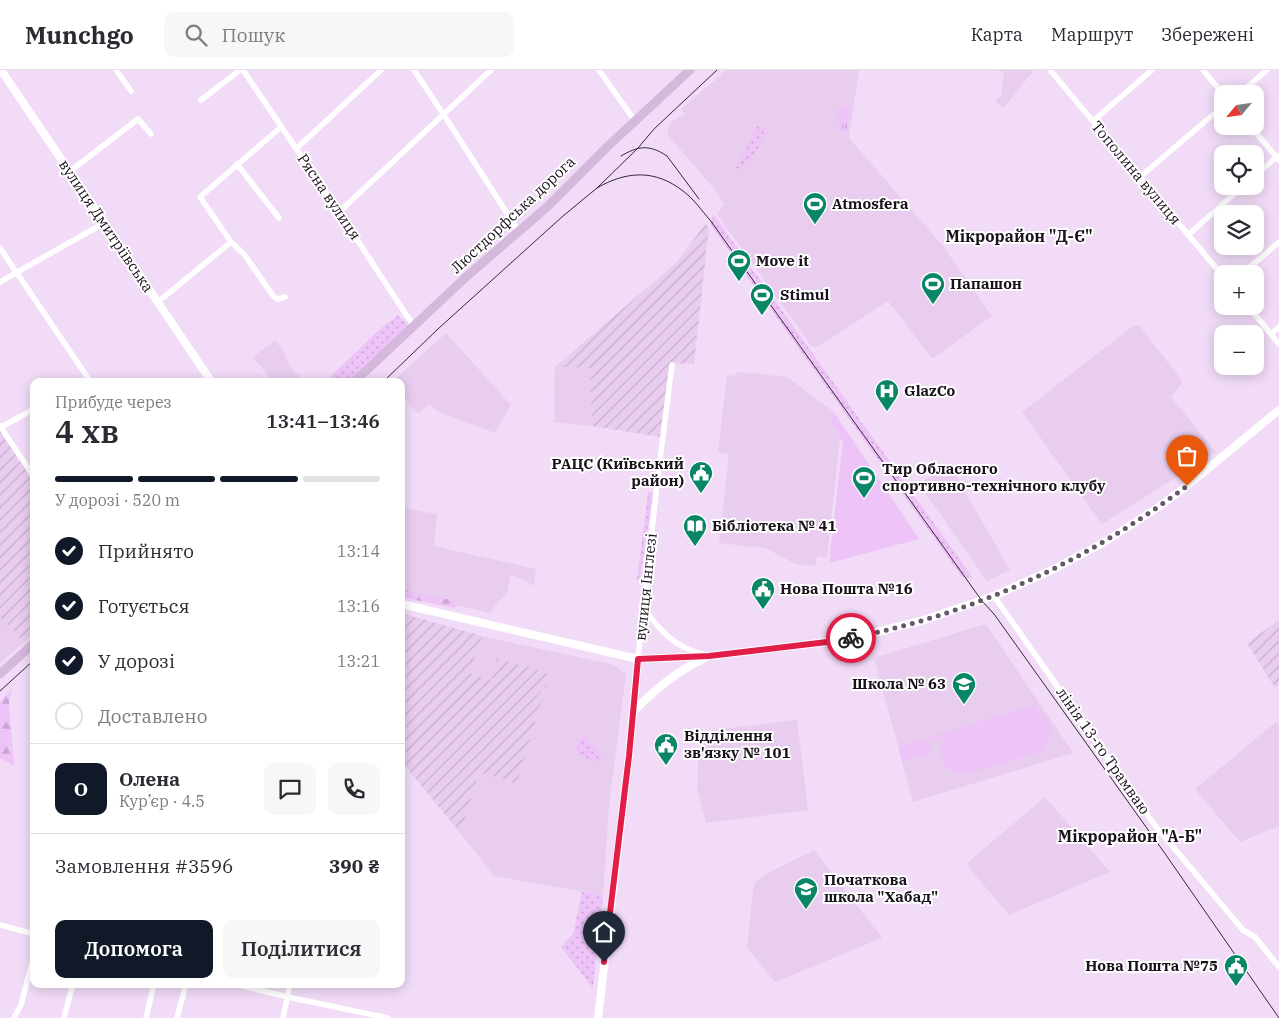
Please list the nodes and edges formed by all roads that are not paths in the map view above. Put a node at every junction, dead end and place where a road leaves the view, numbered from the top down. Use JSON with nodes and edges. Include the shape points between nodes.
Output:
{"nodes":[{"id":1,"x":1,"y":70,"type":"edge"},
{"id":2,"x":116,"y":70,"type":"edge"},
{"id":3,"x":242,"y":70,"type":"edge"},
{"id":4,"x":381,"y":70,"type":"edge"},
{"id":5,"x":414,"y":70,"type":"edge"},
{"id":6,"x":491,"y":70,"type":"edge"},
{"id":7,"x":599,"y":70,"type":"edge"},
{"id":8,"x":690,"y":70,"type":"edge"},
{"id":9,"x":1050,"y":70,"type":"edge"},
{"id":10,"x":1152,"y":70,"type":"edge"},
{"id":11,"x":1203,"y":70,"type":"edge"},
{"id":12,"x":1267,"y":70,"type":"edge"},
{"id":13,"x":1215,"y":85,"type":"edge"},
{"id":14,"x":1250,"y":85,"type":"edge"},
{"id":15,"x":131,"y":91,"type":"dead end"},
{"id":16,"x":201,"y":100,"type":"dead end"},
{"id":17,"x":1214,"y":114,"type":"edge"},
{"id":18,"x":444,"y":115,"type":"junction"},
{"id":19,"x":1093,"y":120,"type":"junction"},
{"id":20,"x":634,"y":121,"type":"junction"},
{"id":21,"x":281,"y":127,"type":"junction"},
{"id":22,"x":151,"y":134,"type":"dead end"},
{"id":23,"x":1258,"y":135,"type":"edge"},
{"id":24,"x":296,"y":149,"type":"junction"},
{"id":25,"x":1278,"y":157,"type":"edge"},
{"id":26,"x":237,"y":164,"type":"junction"},
{"id":27,"x":1264,"y":169,"type":"edge"},
{"id":28,"x":69,"y":172,"type":"junction"},
{"id":29,"x":1140,"y":177,"type":"junction"},
{"id":30,"x":1233,"y":195,"type":"edge"},
{"id":31,"x":339,"y":212,"type":"junction"},
{"id":32,"x":279,"y":218,"type":"dead end"},
{"id":33,"x":104,"y":223,"type":"junction"},
{"id":34,"x":519,"y":232,"type":"junction"},
{"id":35,"x":1188,"y":235,"type":"junction"},
{"id":36,"x":230,"y":242,"type":"junction"},
{"id":37,"x":1279,"y":242,"type":"edge"},
{"id":38,"x":0,"y":248,"type":"edge"},
{"id":39,"x":1252,"y":265,"type":"edge"},
{"id":40,"x":1214,"y":266,"type":"edge"},
{"id":41,"x":16,"y":274,"type":"junction"},
{"id":42,"x":0,"y":282,"type":"edge"},
{"id":43,"x":285,"y":297,"type":"dead end"},
{"id":44,"x":158,"y":302,"type":"junction"},
{"id":45,"x":1255,"y":315,"type":"edge"},
{"id":46,"x":414,"y":325,"type":"junction"},
{"id":47,"x":1279,"y":327,"type":"edge"},
{"id":48,"x":1271,"y":334,"type":"junction"},
{"id":49,"x":1279,"y":344,"type":"edge"},
{"id":50,"x":672,"y":365,"type":"dead end"},
{"id":51,"x":86,"y":378,"type":"edge"},
{"id":52,"x":209,"y":378,"type":"edge"},
{"id":53,"x":358,"y":378,"type":"edge"},
{"id":54,"x":1279,"y":410,"type":"edge"},
{"id":55,"x":30,"y":411,"type":"edge"},
{"id":56,"x":0,"y":426,"type":"edge"},
{"id":57,"x":30,"y":471,"type":"edge"},
{"id":58,"x":994,"y":596,"type":"junction"},
{"id":59,"x":405,"y":605,"type":"edge"},
{"id":60,"x":644,"y":608,"type":"junction"},
{"id":61,"x":30,"y":647,"type":"edge"},
{"id":62,"x":709,"y":656,"type":"junction"},
{"id":63,"x":638,"y":659,"type":"junction"},
{"id":64,"x":0,"y":674,"type":"edge"},
{"id":65,"x":633,"y":712,"type":"junction"},
{"id":66,"x":0,"y":925,"type":"edge"},
{"id":67,"x":30,"y":933,"type":"edge"},
{"id":68,"x":1279,"y":966,"type":"edge"},
{"id":69,"x":30,"y":970,"type":"edge"},
{"id":70,"x":72,"y":988,"type":"edge"},
{"id":71,"x":153,"y":988,"type":"edge"},
{"id":72,"x":185,"y":988,"type":"edge"},
{"id":73,"x":251,"y":988,"type":"edge"},
{"id":74,"x":289,"y":988,"type":"edge"},
{"id":75,"x":288,"y":997,"type":"junction"},
{"id":76,"x":14,"y":1018,"type":"edge"},
{"id":77,"x":64,"y":1018,"type":"edge"},
{"id":78,"x":146,"y":1018,"type":"edge"},
{"id":79,"x":177,"y":1018,"type":"edge"},
{"id":80,"x":283,"y":1018,"type":"edge"},
{"id":81,"x":388,"y":1018,"type":"edge"},
{"id":82,"x":598,"y":1018,"type":"edge"}],
"edges":[{"from":1,"to":28,"type":"main road","name":"вулиця Дмитріївська"},
{"from":2,"to":15,"type":"street"},
{"from":3,"to":16,"type":"street"},
{"from":3,"to":21,"type":"street","name":"Рясна вулиця"},
{"from":4,"to":24,"type":"street"},
{"from":5,"to":18,"type":"street"},
{"from":6,"to":18,"type":"street"},
{"from":7,"to":20,"type":"street"},
{"from":8,"to":20,"type":"main road","name":"Люстдорфська дорога"},
{"from":9,"to":19,"type":"street","name":"Тополина вулиця"},
{"from":10,"to":19,"type":"street"},
{"from":11,"to":13,"type":"street"},
{"from":12,"to":14,"type":"street"},
{"from":17,"to":29,"type":"street"},
{"from":18,"to":31,"type":"street"},
{"from":18,"to":34,"type":"street"},
{"from":19,"to":29,"type":"street","name":"Тополина вулиця"},
{"from":20,"to":34,"type":"main road","name":"Люстдорфська дорога"},
{"from":21,"to":24,"type":"street","name":"Рясна вулиця"},
{"from":21,"to":26,"type":"street"},
{"from":22,"to":28,"type":"street","via":[[138,119]]},
{"from":23,"to":25,"type":"street"},
{"from":24,"to":31,"type":"street","name":"Рясна вулиця"},
{"from":25,"to":27,"type":"street"},
{"from":26,"to":32,"type":"street"},
{"from":26,"to":36,"type":"street","via":[[200,197]]},
{"from":28,"to":33,"type":"main road","name":"вулиця Дмитріївська"},
{"from":29,"to":35,"type":"street","name":"Тополина вулиця"},
{"from":30,"to":35,"type":"street"},
{"from":31,"to":46,"type":"street","name":"Рясна вулиця"},
{"from":33,"to":41,"type":"street"},
{"from":33,"to":44,"type":"main road","name":"вулиця Дмитріївська"},
{"from":34,"to":46,"type":"main road","name":"Люстдорфська дорога"},
{"from":35,"to":40,"type":"street","name":"Тополина вулиця"},
{"from":36,"to":43,"type":"street","via":[[244,254],[274,297]]},
{"from":36,"to":44,"type":"street"},
{"from":37,"to":39,"type":"street"},
{"from":38,"to":41,"type":"street"},
{"from":41,"to":42,"type":"street"},
{"from":41,"to":51,"type":"street"},
{"from":44,"to":52,"type":"main road","name":"вулиця Дмитріївська"},
{"from":45,"to":48,"type":"street"},
{"from":46,"to":53,"type":"main road","name":"Люстдорфська дорога"},
{"from":47,"to":48,"type":"street"},
{"from":48,"to":49,"type":"street"},
{"from":50,"to":60,"type":"street","name":"вулиця Інглезі"},
{"from":54,"to":58,"type":"main road","via":[[1158,508],[1103,543]]},
{"from":55,"to":56,"type":"street"},
{"from":56,"to":57,"type":"street"},
{"from":58,"to":62,"type":"main road","via":[[877,632],[827,642]]},
{"from":58,"to":68,"type":"street","name":"лінія 13-го Трамваю","via":[[1153,823],[1243,930],[1254,937]]},
{"from":59,"to":63,"type":"main road"},
{"from":60,"to":62,"type":"street","via":[[666,636],[694,652]]},
{"from":60,"to":63,"type":"street","name":"вулиця Інглезі"},
{"from":61,"to":64,"type":"main road"},
{"from":62,"to":63,"type":"main road"},
{"from":62,"to":65,"type":"main road","via":[[665,682]]},
{"from":63,"to":65,"type":"main road","name":"вулиця Інглезі"},
{"from":65,"to":82,"type":"main road","name":"вулиця Інглезі"},
{"from":66,"to":67,"type":"street"},
{"from":69,"to":76,"type":"street"},
{"from":70,"to":77,"type":"street"},
{"from":71,"to":78,"type":"street"},
{"from":72,"to":79,"type":"street"},
{"from":73,"to":75,"type":"street"},
{"from":74,"to":75,"type":"street"},
{"from":75,"to":80,"type":"street"},
{"from":75,"to":81,"type":"street"}]}
